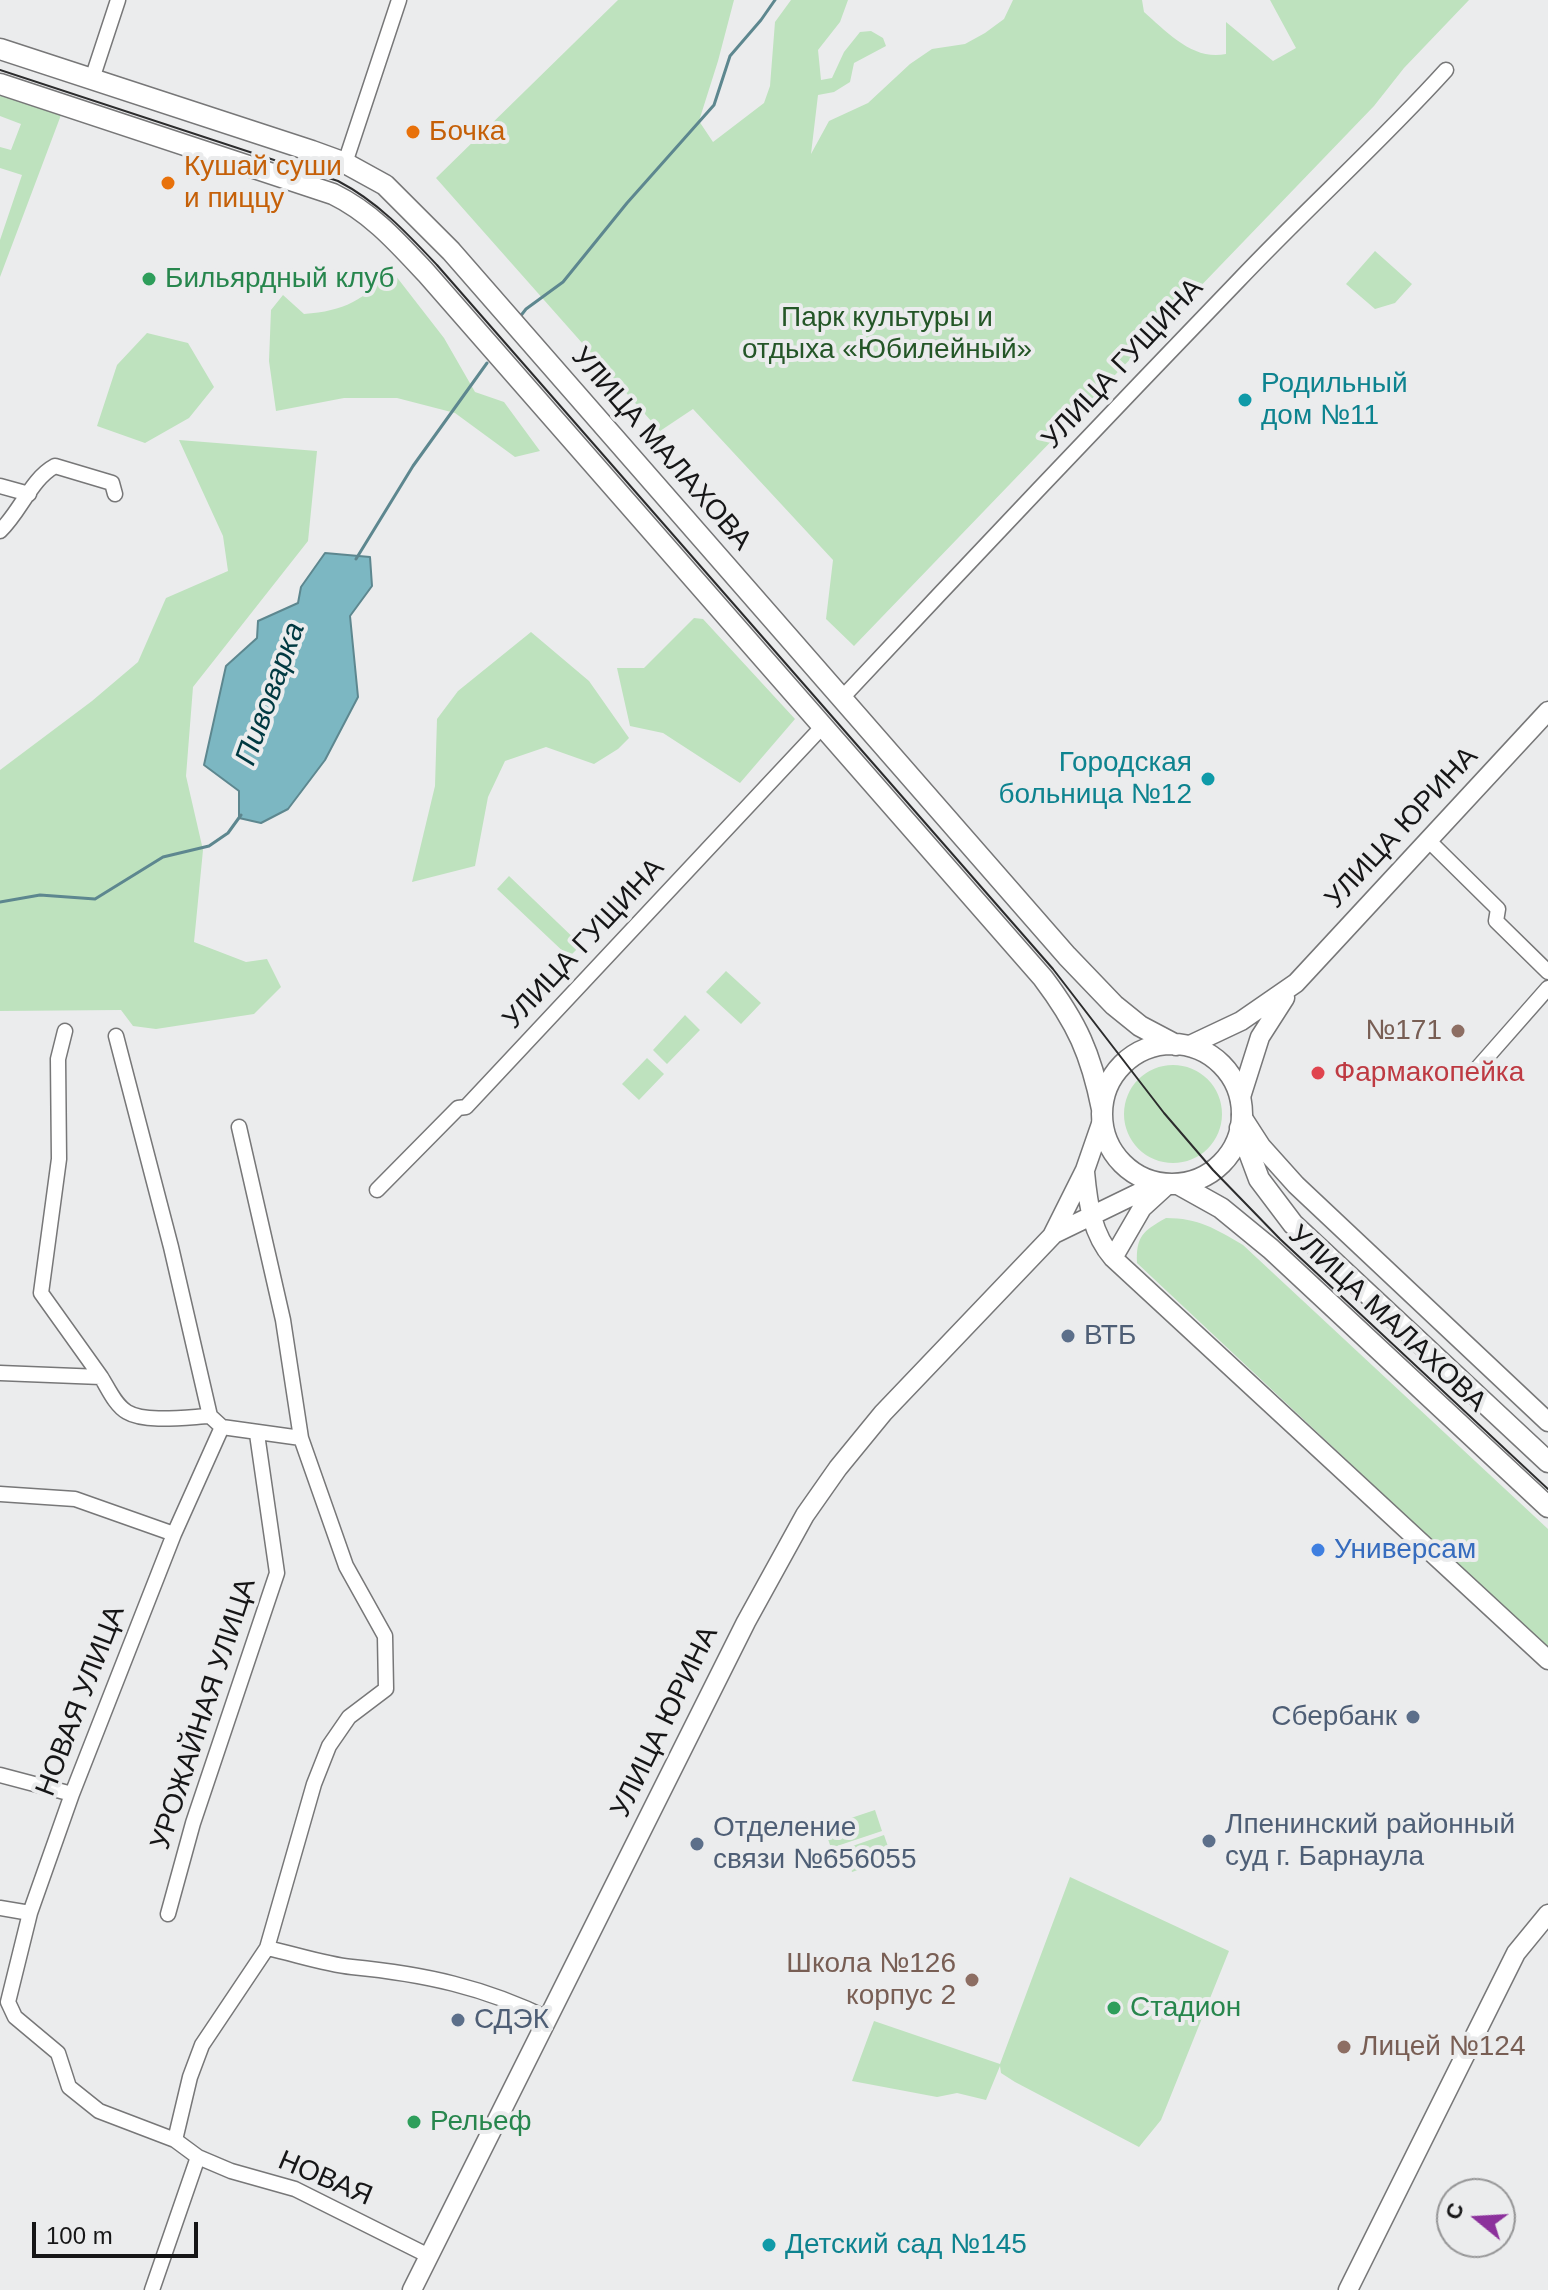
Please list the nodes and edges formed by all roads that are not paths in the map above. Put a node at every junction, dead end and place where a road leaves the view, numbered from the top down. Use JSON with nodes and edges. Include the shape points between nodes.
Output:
{"nodes":[{"id":1,"x":118,"y":0,"type":"edge"},
{"id":2,"x":399,"y":0,"type":"edge"},
{"id":3,"x":0,"y":49,"type":"edge"},
{"id":4,"x":1446,"y":70,"type":"dead end"},
{"id":5,"x":92,"y":79,"type":"junction"},
{"id":6,"x":0,"y":84,"type":"edge"},
{"id":7,"x":345,"y":163,"type":"junction"},
{"id":8,"x":0,"y":486,"type":"edge"},
{"id":9,"x":29,"y":494,"type":"junction"},
{"id":10,"x":115,"y":494,"type":"dead end"},
{"id":11,"x":0,"y":531,"type":"edge"},
{"id":12,"x":842,"y":698,"type":"junction"},
{"id":13,"x":1548,"y":711,"type":"edge"},
{"id":14,"x":823,"y":726,"type":"junction"},
{"id":15,"x":1429,"y":841,"type":"junction"},
{"id":16,"x":1548,"y":972,"type":"edge"},
{"id":17,"x":1296,"y":983,"type":"junction"},
{"id":18,"x":1548,"y":988,"type":"edge"},
{"id":19,"x":65,"y":1031,"type":"dead end"},
{"id":20,"x":116,"y":1036,"type":"dead end"},
{"id":21,"x":1182,"y":1046,"type":"junction"},
{"id":22,"x":1474,"y":1072,"type":"dead end"},
{"id":23,"x":1102,"y":1115,"type":"junction"},
{"id":24,"x":1240,"y":1115,"type":"junction"},
{"id":25,"x":239,"y":1127,"type":"dead end"},
{"id":26,"x":1085,"y":1170,"type":"junction"},
{"id":27,"x":1169,"y":1183,"type":"junction"},
{"id":28,"x":377,"y":1190,"type":"dead end"},
{"id":29,"x":1091,"y":1214,"type":"junction"},
{"id":30,"x":1052,"y":1236,"type":"junction"},
{"id":31,"x":1113,"y":1258,"type":"junction"},
{"id":32,"x":0,"y":1373,"type":"edge"},
{"id":33,"x":101,"y":1377,"type":"junction"},
{"id":34,"x":210,"y":1416,"type":"junction"},
{"id":35,"x":1548,"y":1422,"type":"edge"},
{"id":36,"x":222,"y":1427,"type":"junction"},
{"id":37,"x":257,"y":1434,"type":"junction"},
{"id":38,"x":301,"y":1438,"type":"junction"},
{"id":39,"x":1548,"y":1462,"type":"edge"},
{"id":40,"x":0,"y":1494,"type":"edge"},
{"id":41,"x":1548,"y":1507,"type":"edge"},
{"id":42,"x":174,"y":1534,"type":"junction"},
{"id":43,"x":1548,"y":1660,"type":"edge"},
{"id":44,"x":0,"y":1775,"type":"edge"},
{"id":45,"x":72,"y":1794,"type":"junction"},
{"id":46,"x":0,"y":1908,"type":"edge"},
{"id":47,"x":30,"y":1913,"type":"junction"},
{"id":48,"x":168,"y":1914,"type":"dead end"},
{"id":49,"x":1548,"y":1914,"type":"edge"},
{"id":50,"x":267,"y":1948,"type":"junction"},
{"id":51,"x":8,"y":2002,"type":"joint"},
{"id":52,"x":549,"y":2019,"type":"junction"},
{"id":53,"x":175,"y":2140,"type":"junction"},
{"id":54,"x":198,"y":2157,"type":"junction"},
{"id":55,"x":429,"y":2256,"type":"junction"},
{"id":56,"x":152,"y":2290,"type":"edge"},
{"id":57,"x":412,"y":2290,"type":"edge"},
{"id":58,"x":1348,"y":2290,"type":"edge"}],
"edges":[{"from":1,"to":5,"type":"street"},
{"from":2,"to":7,"type":"street"},
{"from":3,"to":5,"type":"main road","name":"УЛИЦА МАЛАХОВА"},
{"from":4,"to":12,"type":"street","name":"УЛИЦА ГУЩИНА","via":[[1237,281]]},
{"from":5,"to":7,"type":"main road","name":"УЛИЦА МАЛАХОВА"},
{"from":6,"to":14,"type":"main road","via":[[302,182],[368,214],[427,274]]},
{"from":7,"to":12,"type":"main road","name":"УЛИЦА МАЛАХОВА","via":[[385,185],[451,251]]},
{"from":8,"to":9,"type":"street"},
{"from":9,"to":10,"type":"street","via":[[38,477],[55,466],[112,483]]},
{"from":9,"to":11,"type":"street"},
{"from":12,"to":21,"type":"main road","name":"УЛИЦА МАЛАХОВА","via":[[1105,995],[1140,1026]]},
{"from":13,"to":15,"type":"main road","name":"УЛИЦА ЮРИНА"},
{"from":14,"to":23,"type":"main road","via":[[1063,1005],[1087,1048]]},
{"from":14,"to":28,"type":"street","name":"УЛИЦА ГУЩИНА","via":[[480,1093],[458,1108]]},
{"from":15,"to":16,"type":"street","via":[[1498,909],[1496,921]]},
{"from":15,"to":17,"type":"main road","name":"УЛИЦА ЮРИНА"},
{"from":17,"to":21,"type":"main road","name":"УЛИЦА ЮРИНА","via":[[1241,1021]]},
{"from":17,"to":24,"type":"main road","name":"УЛИЦА ЮРИНА","via":[[1260,1037]]},
{"from":18,"to":22,"type":"street"},
{"from":19,"to":33,"type":"street","via":[[58,1059],[59,1159],[41,1293]]},
{"from":20,"to":34,"type":"street"},
{"from":21,"to":23,"type":"main road","via":[[1152,1047],[1126,1062],[1109,1083]]},
{"from":21,"to":24,"type":"main road","via":[[1200,1050],[1222,1066],[1230,1076]]},
{"from":23,"to":26,"type":"main road","name":"УЛИЦА ЮРИНА"},
{"from":23,"to":27,"type":"main road","via":[[1105,1136],[1120,1161],[1132,1171]]},
{"from":24,"to":27,"type":"main road","via":[[1228,1155],[1218,1166],[1202,1177]]},
{"from":24,"to":35,"type":"main road","via":[[1296,1185]]},
{"from":24,"to":39,"type":"main road","name":"УЛИЦА МАЛАХОВА","via":[[1259,1179],[1293,1224]]},
{"from":25,"to":38,"type":"street","via":[[283,1320]]},
{"from":26,"to":29,"type":"main road"},
{"from":26,"to":30,"type":"main road","name":"УЛИЦА ЮРИНА"},
{"from":27,"to":29,"type":"main road","name":"УЛИЦА ЮРИНА"},
{"from":27,"to":31,"type":"main road","via":[[1142,1208]]},
{"from":27,"to":41,"type":"main road","name":"УЛИЦА МАЛАХОВА","via":[[1221,1208],[1271,1249]]},
{"from":29,"to":30,"type":"main road","name":"УЛИЦА ЮРИНА"},
{"from":29,"to":31,"type":"main road","via":[[1095,1231]]},
{"from":30,"to":52,"type":"main road","name":"УЛИЦА ЮРИНА","via":[[883,1413],[805,1515],[746,1622]]},
{"from":31,"to":43,"type":"main road"},
{"from":32,"to":33,"type":"street"},
{"from":33,"to":34,"type":"street","via":[[128,1413],[146,1418]]},
{"from":34,"to":36,"type":"street"},
{"from":36,"to":37,"type":"street"},
{"from":36,"to":42,"type":"street","name":"НОВАЯ УЛИЦА"},
{"from":37,"to":38,"type":"street"},
{"from":37,"to":48,"type":"street","name":"УРОЖАЙНАЯ УЛИЦА","via":[[277,1573]]},
{"from":38,"to":50,"type":"street","via":[[346,1566],[385,1636],[386,1689],[349,1717],[329,1746]]},
{"from":40,"to":42,"type":"street","via":[[75,1499]]},
{"from":42,"to":45,"type":"street","name":"НОВАЯ УЛИЦА"},
{"from":44,"to":45,"type":"street"},
{"from":45,"to":47,"type":"street","name":"НОВАЯ УЛИЦА"},
{"from":46,"to":47,"type":"street"},
{"from":47,"to":51,"type":"street","name":"НОВАЯ УЛИЦА"},
{"from":49,"to":58,"type":"main road","via":[[1516,1953]]},
{"from":50,"to":52,"type":"street","via":[[477,1988]]},
{"from":50,"to":53,"type":"street","via":[[202,2045]]},
{"from":51,"to":53,"type":"street","name":"НОВАЯ","via":[[15,2017],[58,2053],[69,2087],[99,2111]]},
{"from":52,"to":55,"type":"main road","name":"УЛИЦА ЮРИНА"},
{"from":53,"to":54,"type":"street","name":"НОВАЯ"},
{"from":54,"to":55,"type":"street","name":"НОВАЯ","via":[[295,2189]]},
{"from":54,"to":56,"type":"street"},
{"from":55,"to":57,"type":"main road","name":"УЛИЦА ЮРИНА"}]}
